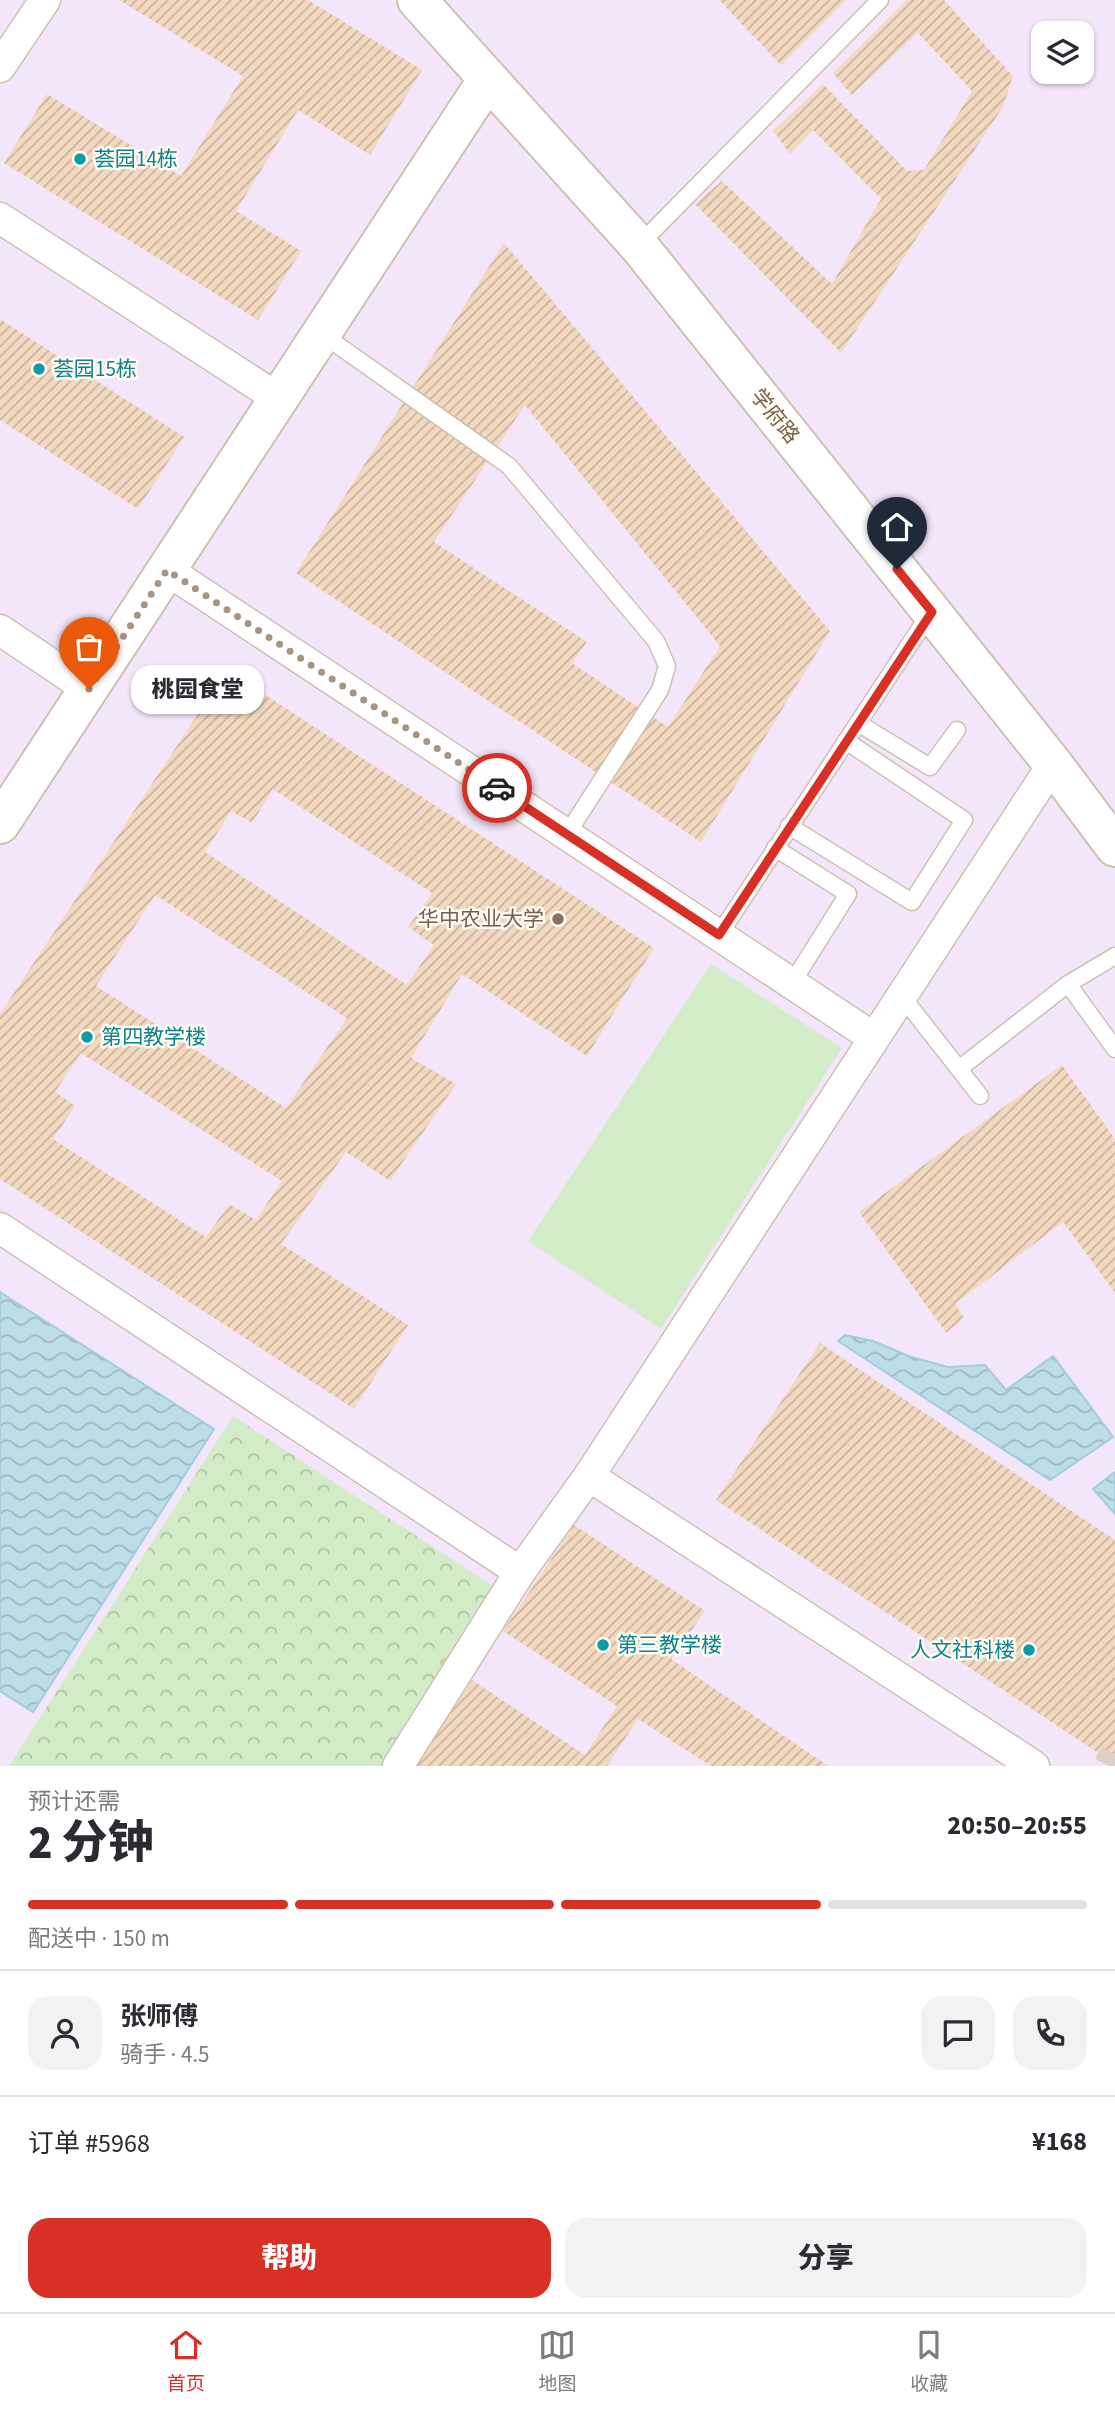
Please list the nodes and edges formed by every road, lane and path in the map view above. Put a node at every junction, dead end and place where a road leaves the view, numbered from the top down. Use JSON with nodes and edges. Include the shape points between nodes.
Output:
{"nodes":[{"id":1,"x":45,"y":0,"type":"edge"},
{"id":2,"x":417,"y":0,"type":"edge"},
{"id":3,"x":880,"y":0,"type":"edge"},
{"id":4,"x":0,"y":67,"type":"edge"},
{"id":5,"x":488,"y":79,"type":"junction"},
{"id":6,"x":0,"y":218,"type":"edge"},
{"id":7,"x":639,"y":246,"type":"junction"},
{"id":8,"x":322,"y":334,"type":"junction"},
{"id":9,"x":279,"y":399,"type":"junction"},
{"id":10,"x":167,"y":570,"type":"junction"},
{"id":11,"x":932,"y":612,"type":"junction"},
{"id":12,"x":0,"y":630,"type":"edge"},
{"id":13,"x":89,"y":689,"type":"junction"},
{"id":14,"x":858,"y":723,"type":"junction"},
{"id":15,"x":957,"y":730,"type":"dead end"},
{"id":16,"x":846,"y":741,"type":"junction"},
{"id":17,"x":1053,"y":764,"type":"junction"},
{"id":18,"x":0,"y":824,"type":"edge"},
{"id":19,"x":789,"y":826,"type":"junction"},
{"id":20,"x":566,"y":834,"type":"junction"},
{"id":21,"x":775,"y":848,"type":"junction"},
{"id":22,"x":1115,"y":848,"type":"edge"},
{"id":23,"x":719,"y":935,"type":"junction"},
{"id":24,"x":1115,"y":956,"type":"edge"},
{"id":25,"x":792,"y":983,"type":"junction"},
{"id":26,"x":1068,"y":984,"type":"junction"},
{"id":27,"x":901,"y":995,"type":"junction"},
{"id":28,"x":874,"y":1038,"type":"junction"},
{"id":29,"x":1115,"y":1049,"type":"edge"},
{"id":30,"x":960,"y":1068,"type":"junction"},
{"id":31,"x":980,"y":1096,"type":"dead end"},
{"id":32,"x":0,"y":1228,"type":"edge"},
{"id":33,"x":589,"y":1476,"type":"junction"},
{"id":34,"x":520,"y":1572,"type":"junction"},
{"id":35,"x":398,"y":1766,"type":"edge"},
{"id":36,"x":1034,"y":1766,"type":"edge"}],
"edges":[{"from":1,"to":4,"type":"street"},
{"from":2,"to":5,"type":"street","name":"学府路"},
{"from":3,"to":7,"type":"lane"},
{"from":5,"to":7,"type":"street","name":"学府路"},
{"from":5,"to":8,"type":"street"},
{"from":6,"to":9,"type":"street"},
{"from":7,"to":11,"type":"street","name":"学府路"},
{"from":8,"to":9,"type":"street"},
{"from":8,"to":20,"type":"lane","via":[[509,466],[656,641],[667,666],[660,690]]},
{"from":9,"to":10,"type":"street"},
{"from":10,"to":13,"type":"street"},
{"from":10,"to":20,"type":"street"},
{"from":11,"to":14,"type":"lane"},
{"from":11,"to":17,"type":"street","name":"学府路"},
{"from":12,"to":13,"type":"street"},
{"from":13,"to":18,"type":"street"},
{"from":14,"to":15,"type":"lane","via":[[930,767]]},
{"from":14,"to":16,"type":"lane"},
{"from":16,"to":19,"type":"lane"},
{"from":16,"to":19,"type":"lane","via":[[964,820],[912,902]]},
{"from":17,"to":22,"type":"street","name":"学府路"},
{"from":17,"to":27,"type":"street"},
{"from":19,"to":21,"type":"lane"},
{"from":20,"to":23,"type":"street"},
{"from":21,"to":23,"type":"lane"},
{"from":21,"to":25,"type":"lane","via":[[848,894]]},
{"from":23,"to":25,"type":"street"},
{"from":24,"to":26,"type":"lane"},
{"from":25,"to":28,"type":"street"},
{"from":26,"to":29,"type":"lane"},
{"from":26,"to":30,"type":"lane"},
{"from":27,"to":28,"type":"street"},
{"from":27,"to":30,"type":"lane"},
{"from":28,"to":33,"type":"street"},
{"from":30,"to":31,"type":"lane"},
{"from":32,"to":34,"type":"street"},
{"from":33,"to":34,"type":"street"},
{"from":33,"to":36,"type":"street"},
{"from":34,"to":35,"type":"street"}]}
